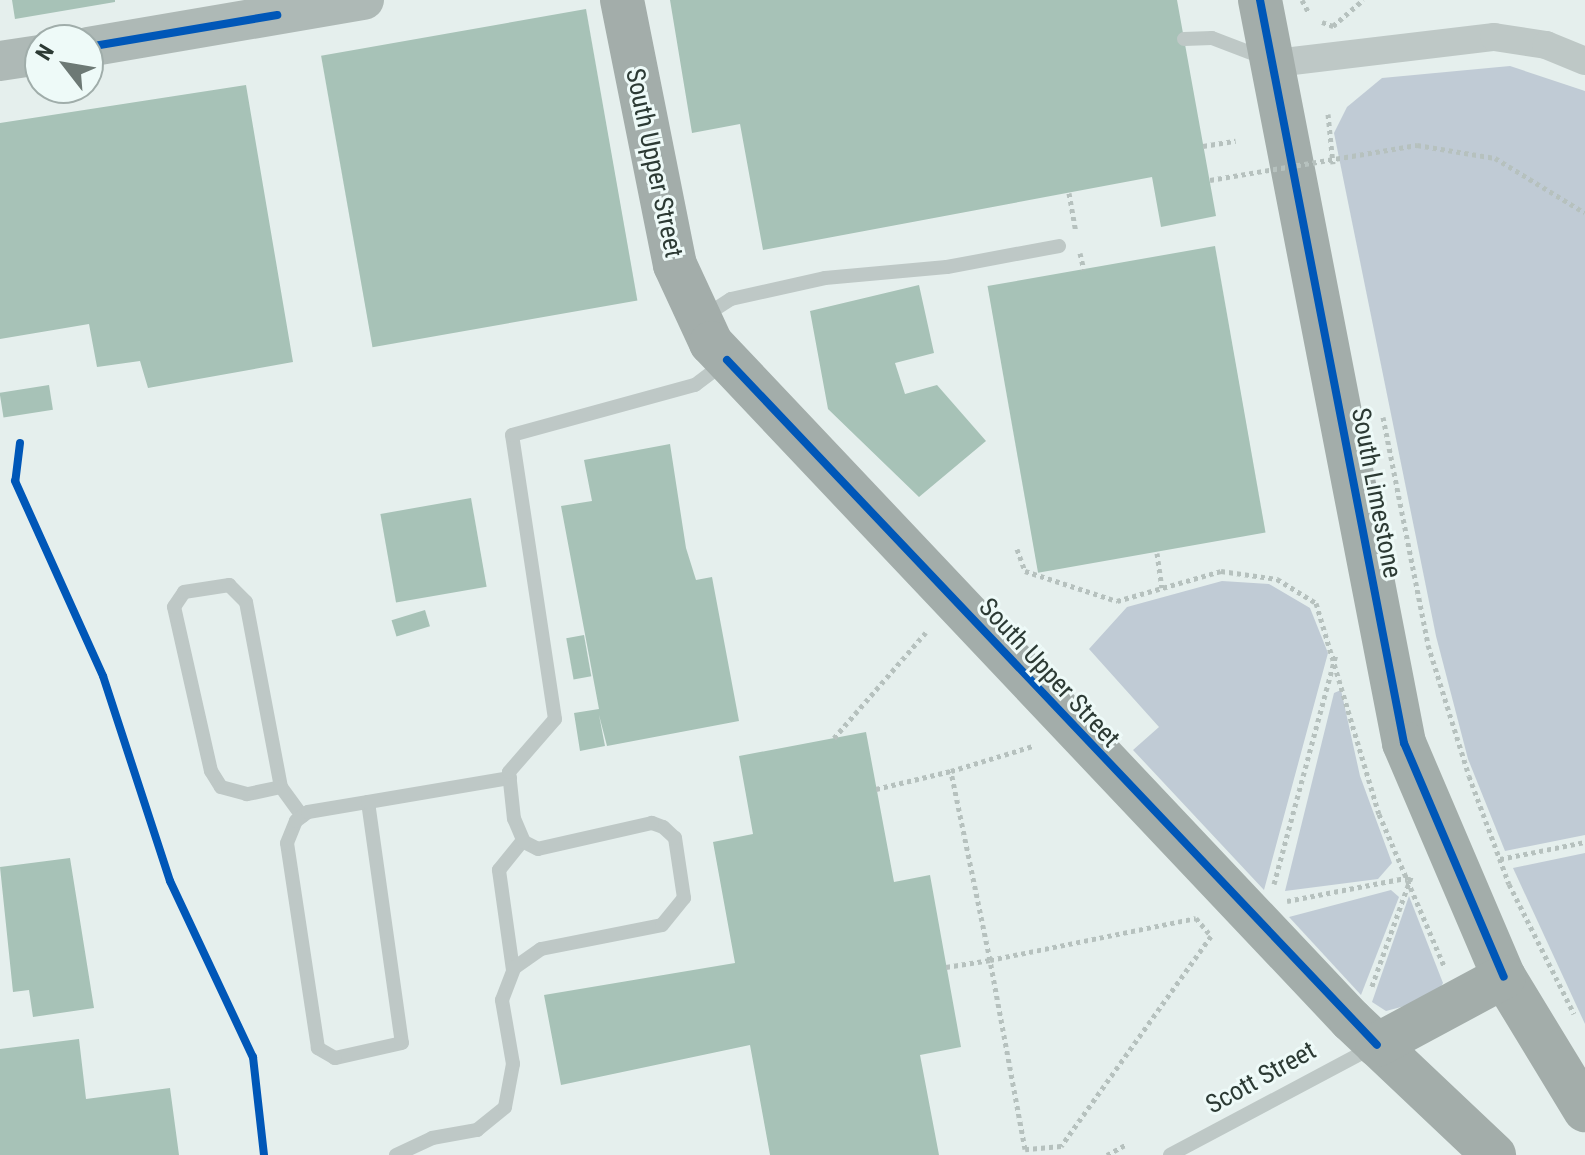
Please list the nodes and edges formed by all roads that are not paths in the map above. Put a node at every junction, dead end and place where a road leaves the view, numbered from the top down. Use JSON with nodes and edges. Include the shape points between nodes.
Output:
{"nodes":[{"id":1,"x":364,"y":0,"type":"edge"},
{"id":2,"x":622,"y":0,"type":"edge"},
{"id":3,"x":1260,"y":0,"type":"edge"},
{"id":4,"x":276,"y":8,"type":"edge"},
{"id":5,"x":1184,"y":39,"type":"dead end"},
{"id":6,"x":104,"y":44,"type":"edge"},
{"id":7,"x":24,"y":57,"type":"edge"},
{"id":8,"x":0,"y":61,"type":"edge"},
{"id":9,"x":1585,"y":61,"type":"edge"},
{"id":10,"x":1276,"y":63,"type":"junction"},
{"id":11,"x":1059,"y":246,"type":"dead end"},
{"id":12,"x":695,"y":321,"type":"junction"},
{"id":13,"x":727,"y":360,"type":"junction"},
{"id":14,"x":510,"y":778,"type":"junction"},
{"id":15,"x":281,"y":787,"type":"junction"},
{"id":16,"x":368,"y":802,"type":"junction"},
{"id":17,"x":302,"y":816,"type":"junction"},
{"id":18,"x":523,"y":840,"type":"junction"},
{"id":19,"x":513,"y":970,"type":"junction"},
{"id":20,"x":1504,"y":977,"type":"junction"},
{"id":21,"x":1377,"y":1045,"type":"junction"},
{"id":22,"x":1585,"y":1110,"type":"edge"},
{"id":23,"x":396,"y":1155,"type":"edge"},
{"id":24,"x":1170,"y":1155,"type":"edge"},
{"id":25,"x":1494,"y":1155,"type":"edge"}],
"edges":[{"from":1,"to":4,"type":"main road"},
{"from":2,"to":12,"type":"main road","name":"South Upper Street","via":[[647,147]]},
{"from":3,"to":10,"type":"main road","name":"South Limestone"},
{"from":4,"to":6,"type":"main road"},
{"from":5,"to":10,"type":"lane","via":[[1212,38]]},
{"from":7,"to":8,"type":"main road"},
{"from":9,"to":10,"type":"street","via":[[1546,45],[1494,37]]},
{"from":10,"to":20,"type":"main road","name":"South Limestone","via":[[1404,743]]},
{"from":11,"to":12,"type":"lane","via":[[804,282],[731,299]]},
{"from":12,"to":13,"type":"main road","name":"South Upper Street"},
{"from":13,"to":14,"type":"lane","via":[[695,385],[512,435],[555,719]]},
{"from":13,"to":21,"type":"main road","name":"South Upper Street"},
{"from":14,"to":16,"type":"lane"},
{"from":14,"to":18,"type":"lane"},
{"from":15,"to":15,"type":"lane","via":[[246,602],[229,585],[184,592],[174,607],[211,771],[221,787],[247,794]]},
{"from":15,"to":17,"type":"lane"},
{"from":16,"to":17,"type":"lane"},
{"from":16,"to":17,"type":"lane","via":[[403,1034],[396,1050],[335,1058],[318,1048],[287,843]]},
{"from":18,"to":19,"type":"lane","via":[[499,870]]},
{"from":18,"to":19,"type":"lane","via":[[538,849],[652,823],[675,838],[684,898],[662,925],[541,949]]},
{"from":19,"to":23,"type":"lane","via":[[502,1000],[513,1064],[505,1107],[477,1130],[432,1138]]},
{"from":20,"to":21,"type":"main road"},
{"from":20,"to":22,"type":"main road","name":"South Limestone"},
{"from":21,"to":24,"type":"lane","name":"Scott Street"},
{"from":21,"to":25,"type":"main road","name":"South Upper Street"}]}
